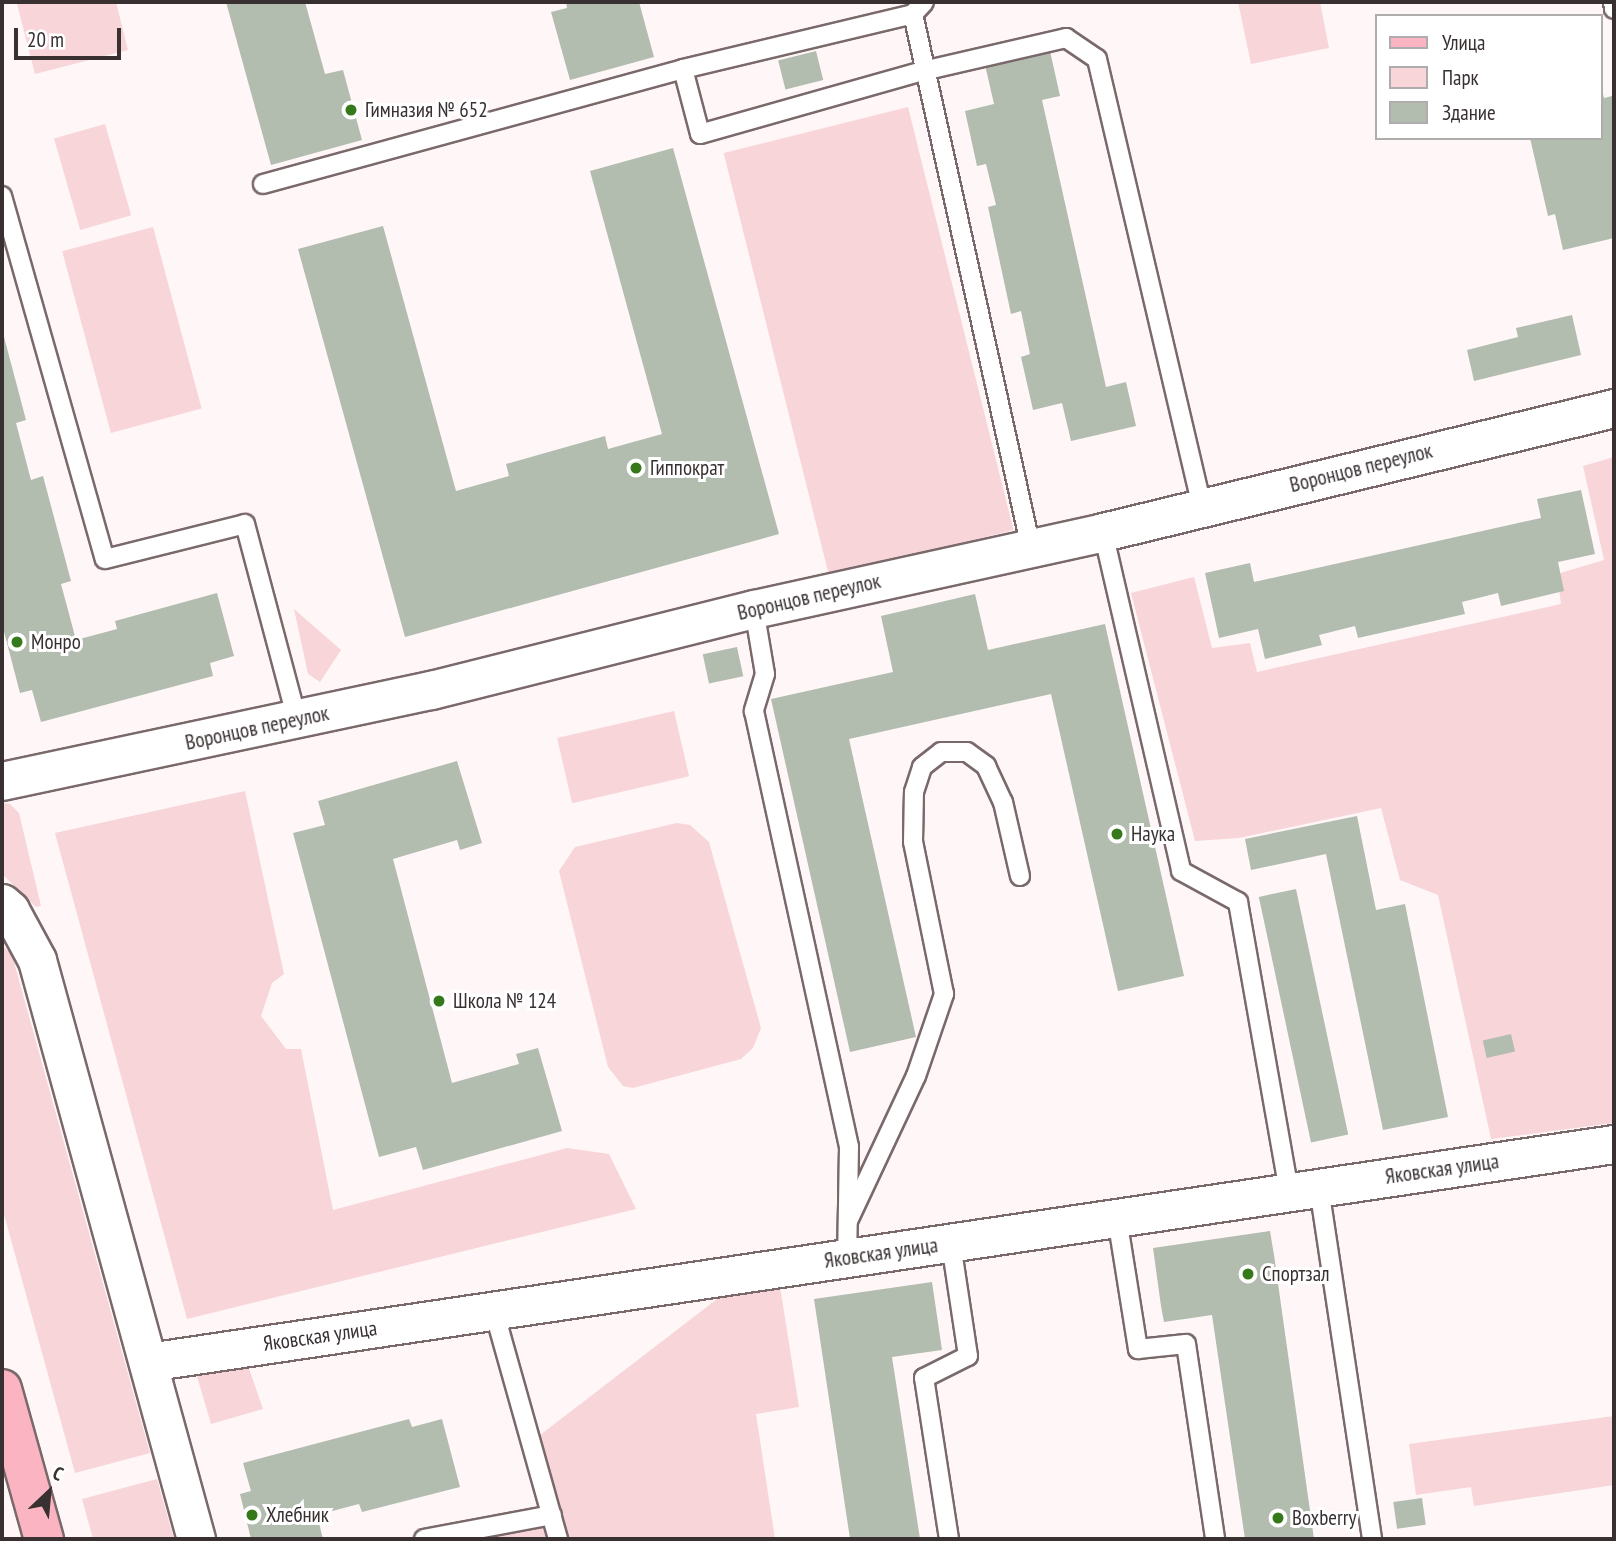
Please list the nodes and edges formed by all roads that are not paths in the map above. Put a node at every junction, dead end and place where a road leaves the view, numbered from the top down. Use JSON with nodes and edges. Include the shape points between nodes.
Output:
{"nodes":[{"id":1,"x":1613,"y":2,"type":"edge"},
{"id":2,"x":918,"y":8,"type":"edge"},
{"id":3,"x":1614,"y":9,"type":"edge"},
{"id":4,"x":683,"y":68,"type":"junction"},
{"id":5,"x":923,"y":71,"type":"junction"},
{"id":6,"x":263,"y":184,"type":"dead end"},
{"id":7,"x":2,"y":196,"type":"edge"},
{"id":8,"x":1614,"y":408,"type":"edge"},
{"id":9,"x":1202,"y":508,"type":"junction"},
{"id":10,"x":1103,"y":532,"type":"junction"},
{"id":11,"x":1031,"y":548,"type":"junction"},
{"id":12,"x":754,"y":609,"type":"junction"},
{"id":13,"x":296,"y":720,"type":"junction"},
{"id":14,"x":2,"y":781,"type":"edge"},
{"id":15,"x":1020,"y":876,"type":"dead end"},
{"id":16,"x":2,"y":903,"type":"edge"},
{"id":17,"x":1614,"y":1144,"type":"edge"},
{"id":18,"x":1304,"y":1190,"type":"junction"},
{"id":19,"x":1117,"y":1218,"type":"junction"},
{"id":20,"x":848,"y":1221,"type":"junction"},
{"id":21,"x":951,"y":1243,"type":"junction"},
{"id":22,"x":847,"y":1258,"type":"junction"},
{"id":23,"x":494,"y":1311,"type":"junction"},
{"id":24,"x":148,"y":1362,"type":"junction"},
{"id":25,"x":2,"y":1389,"type":"edge"},
{"id":26,"x":552,"y":1515,"type":"junction"},
{"id":27,"x":44,"y":1539,"type":"edge"},
{"id":28,"x":196,"y":1539,"type":"edge"},
{"id":29,"x":424,"y":1539,"type":"edge"},
{"id":30,"x":558,"y":1539,"type":"edge"},
{"id":31,"x":949,"y":1539,"type":"edge"},
{"id":32,"x":1215,"y":1539,"type":"edge"},
{"id":33,"x":1372,"y":1539,"type":"edge"}],
"edges":[{"from":1,"to":3,"type":"lane"},
{"from":2,"to":4,"type":"lane"},
{"from":2,"to":5,"type":"lane"},
{"from":4,"to":5,"type":"lane","via":[[700,134]]},
{"from":4,"to":6,"type":"lane"},
{"from":5,"to":9,"type":"lane","via":[[1066,38],[1097,59]]},
{"from":5,"to":11,"type":"lane"},
{"from":7,"to":13,"type":"lane","via":[[105,559],[244,524]]},
{"from":8,"to":9,"type":"street","name":"Воронцов переулок"},
{"from":9,"to":10,"type":"street","name":"Воронцов переулок"},
{"from":10,"to":11,"type":"street","name":"Воронцов переулок"},
{"from":10,"to":18,"type":"lane","via":[[1181,871],[1238,902]]},
{"from":11,"to":12,"type":"street","name":"Воронцов переулок"},
{"from":12,"to":13,"type":"street","name":"Воронцов переулок"},
{"from":12,"to":20,"type":"lane","via":[[765,674],[754,712],[849,1146]]},
{"from":13,"to":14,"type":"street","name":"Воронцов переулок"},
{"from":15,"to":20,"type":"lane","via":[[1003,802],[986,766],[967,752],[941,752],[922,767],[914,792],[913,842],[944,994],[916,1076]]},
{"from":16,"to":24,"type":"street","via":[[37,960]]},
{"from":17,"to":18,"type":"street","name":"Яковская улица"},
{"from":18,"to":19,"type":"street","name":"Яковская улица"},
{"from":18,"to":33,"type":"lane"},
{"from":19,"to":21,"type":"street","name":"Яковская улица"},
{"from":19,"to":32,"type":"lane","via":[[1138,1349],[1186,1343]]},
{"from":20,"to":22,"type":"lane"},
{"from":21,"to":22,"type":"street","name":"Яковская улица"},
{"from":21,"to":31,"type":"lane","via":[[968,1356],[924,1378]]},
{"from":22,"to":23,"type":"street","name":"Яковская улица"},
{"from":23,"to":24,"type":"street","name":"Яковская улица"},
{"from":23,"to":26,"type":"lane"},
{"from":24,"to":28,"type":"street"},
{"from":25,"to":27,"type":"main road"},
{"from":26,"to":29,"type":"lane"},
{"from":26,"to":30,"type":"lane"}]}
